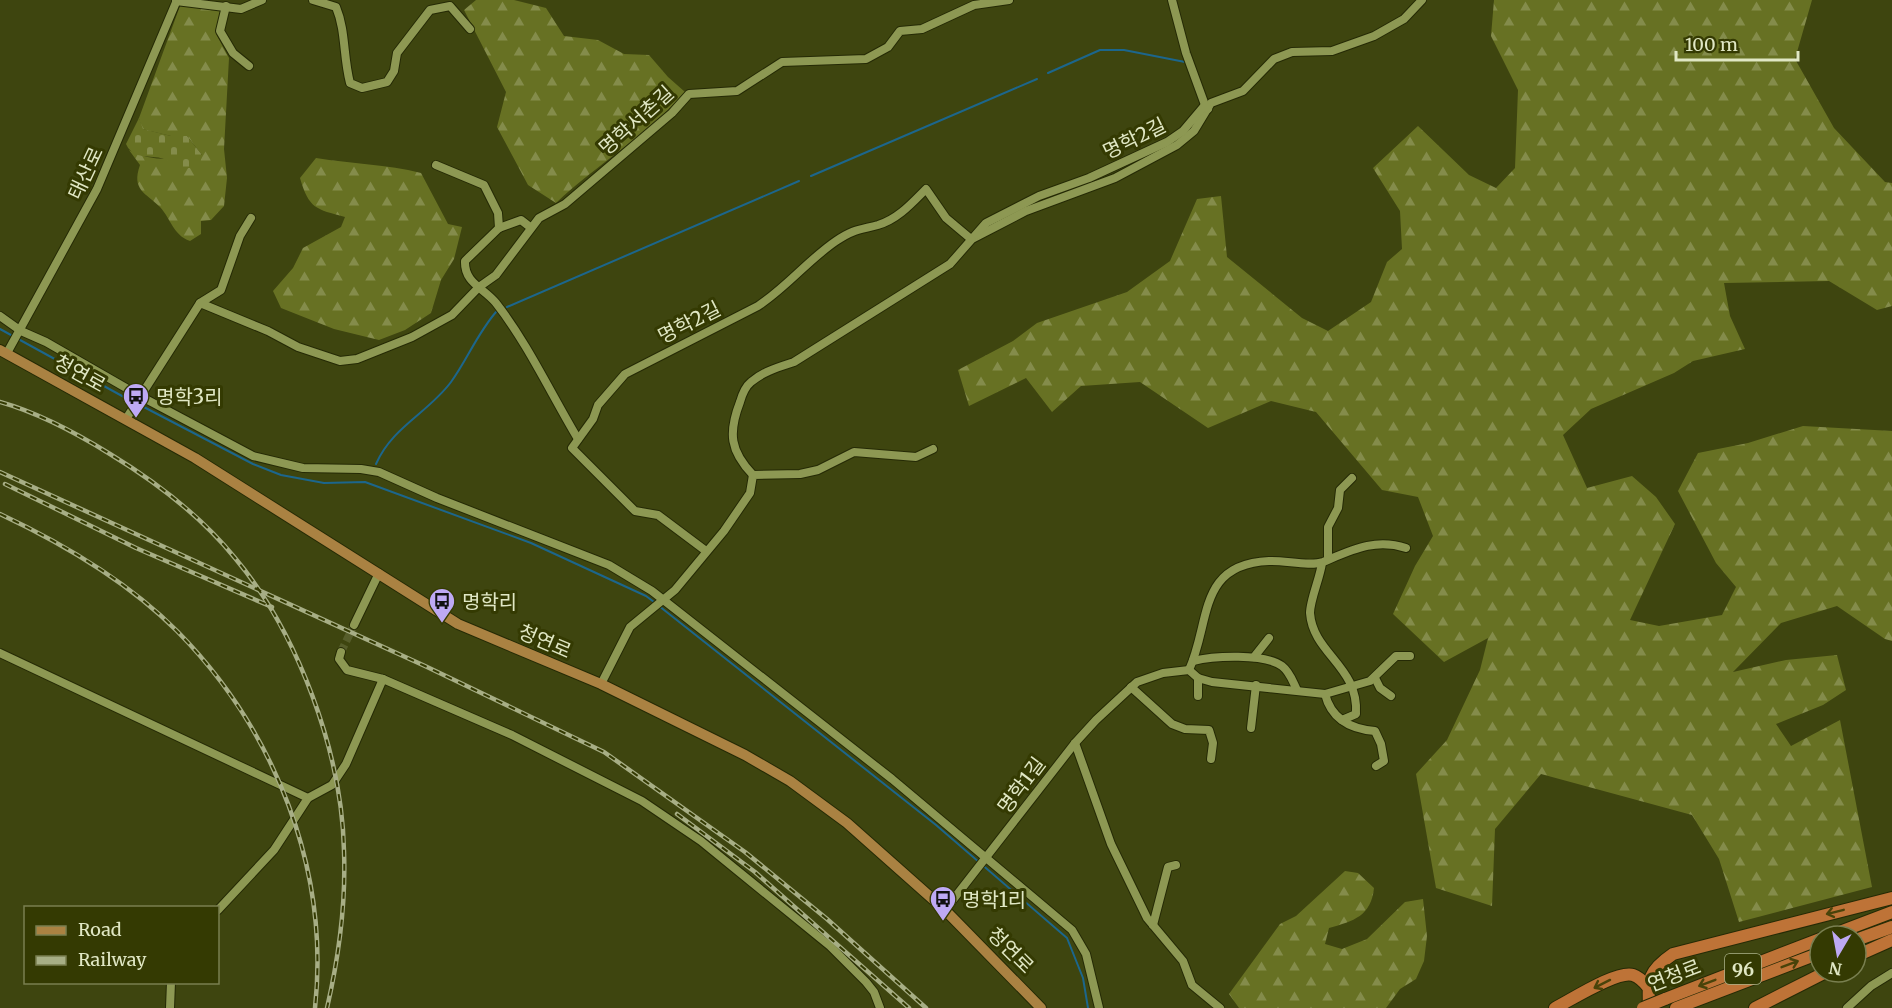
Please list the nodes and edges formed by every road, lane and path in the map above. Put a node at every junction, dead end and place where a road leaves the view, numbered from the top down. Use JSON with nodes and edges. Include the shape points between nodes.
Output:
{"nodes":[{"id":1,"x":262,"y":0,"type":"edge"},
{"id":2,"x":313,"y":0,"type":"edge"},
{"id":3,"x":1009,"y":0,"type":"edge"},
{"id":4,"x":1172,"y":0,"type":"edge"},
{"id":5,"x":1422,"y":0,"type":"edge"},
{"id":6,"x":176,"y":1,"type":"edge"},
{"id":7,"x":226,"y":6,"type":"junction"},
{"id":8,"x":470,"y":29,"type":"dead end"},
{"id":9,"x":249,"y":66,"type":"dead end"},
{"id":10,"x":1207,"y":107,"type":"junction"},
{"id":11,"x":436,"y":165,"type":"dead end"},
{"id":12,"x":251,"y":218,"type":"dead end"},
{"id":13,"x":530,"y":227,"type":"junction"},
{"id":14,"x":500,"y":228,"type":"junction"},
{"id":15,"x":971,"y":239,"type":"junction"},
{"id":16,"x":479,"y":287,"type":"junction"},
{"id":17,"x":200,"y":303,"type":"junction"},
{"id":18,"x":0,"y":316,"type":"edge"},
{"id":19,"x":21,"y":331,"type":"junction"},
{"id":20,"x":6,"y":350,"type":"edge"},
{"id":21,"x":140,"y":396,"type":"junction"},
{"id":22,"x":126,"y":419,"type":"junction"},
{"id":23,"x":578,"y":439,"type":"junction"},
{"id":24,"x":933,"y":449,"type":"dead end"},
{"id":25,"x":753,"y":475,"type":"junction"},
{"id":26,"x":1352,"y":478,"type":"dead end"},
{"id":27,"x":1406,"y":548,"type":"dead end"},
{"id":28,"x":706,"y":551,"type":"junction"},
{"id":29,"x":1325,"y":561,"type":"junction"},
{"id":30,"x":380,"y":573,"type":"junction"},
{"id":31,"x":661,"y":601,"type":"junction"},
{"id":32,"x":354,"y":625,"type":"tunnel mouth"},
{"id":33,"x":1269,"y":638,"type":"dead end"},
{"id":34,"x":341,"y":652,"type":"dead end"},
{"id":35,"x":0,"y":653,"type":"edge"},
{"id":36,"x":1410,"y":656,"type":"dead end"},
{"id":37,"x":1254,"y":657,"type":"junction"},
{"id":38,"x":1193,"y":661,"type":"junction"},
{"id":39,"x":1189,"y":670,"type":"junction"},
{"id":40,"x":1198,"y":678,"type":"junction"},
{"id":41,"x":1375,"y":678,"type":"junction"},
{"id":42,"x":383,"y":679,"type":"junction"},
{"id":43,"x":601,"y":684,"type":"junction"},
{"id":44,"x":1256,"y":685,"type":"junction"},
{"id":45,"x":1353,"y":686,"type":"junction"},
{"id":46,"x":1131,"y":687,"type":"junction"},
{"id":47,"x":1297,"y":690,"type":"junction"},
{"id":48,"x":1324,"y":694,"type":"junction"},
{"id":49,"x":1198,"y":696,"type":"dead end"},
{"id":50,"x":1391,"y":696,"type":"dead end"},
{"id":51,"x":1342,"y":720,"type":"junction"},
{"id":52,"x":1251,"y":728,"type":"dead end"},
{"id":53,"x":1075,"y":743,"type":"junction"},
{"id":54,"x":1211,"y":759,"type":"dead end"},
{"id":55,"x":1376,"y":766,"type":"dead end"},
{"id":56,"x":308,"y":798,"type":"junction"},
{"id":57,"x":986,"y":860,"type":"junction"},
{"id":58,"x":1176,"y":865,"type":"dead end"},
{"id":59,"x":1892,"y":898,"type":"edge"},
{"id":60,"x":219,"y":909,"type":"edge"},
{"id":61,"x":945,"y":910,"type":"junction"},
{"id":62,"x":1892,"y":912,"type":"edge"},
{"id":63,"x":1860,"y":924,"type":"edge"},
{"id":64,"x":1153,"y":925,"type":"junction"},
{"id":65,"x":1892,"y":927,"type":"edge"},
{"id":66,"x":1868,"y":936,"type":"edge"},
{"id":67,"x":1892,"y":940,"type":"edge"},
{"id":68,"x":1808,"y":944,"type":"edge"},
{"id":69,"x":1868,"y":951,"type":"edge"},
{"id":70,"x":1808,"y":957,"type":"edge"},
{"id":71,"x":1892,"y":973,"type":"edge"},
{"id":72,"x":1808,"y":981,"type":"edge"},
{"id":73,"x":171,"y":984,"type":"edge"},
{"id":74,"x":1648,"y":987,"type":"junction"},
{"id":75,"x":1850,"y":1007,"type":"edge"},
{"id":76,"x":170,"y":1008,"type":"edge"},
{"id":77,"x":880,"y":1008,"type":"edge"},
{"id":78,"x":1041,"y":1008,"type":"edge"},
{"id":79,"x":1099,"y":1008,"type":"edge"},
{"id":80,"x":1221,"y":1008,"type":"edge"},
{"id":81,"x":1555,"y":1008,"type":"edge"},
{"id":82,"x":1643,"y":1008,"type":"edge"},
{"id":83,"x":1649,"y":1008,"type":"edge"},
{"id":84,"x":1676,"y":1008,"type":"edge"},
{"id":85,"x":1755,"y":1008,"type":"edge"}],
"edges":[{"from":1,"to":7,"type":"street","via":[[242,9]]},
{"from":2,"to":8,"type":"street","via":[[336,7],[344,25],[343,57],[350,83],[362,88],[387,82],[398,53],[430,10],[450,6]]},
{"from":3,"to":13,"type":"street","name":"명학서촌길","via":[[975,6],[922,29],[900,31],[888,47],[866,59],[782,62],[737,91],[689,94],[672,114],[609,168]]},
{"from":4,"to":10,"type":"street","via":[[1186,53]]},
{"from":5,"to":10,"type":"street","name":"명학2길","via":[[1397,24],[1374,36],[1332,51],[1292,52],[1274,59],[1243,90]]},
{"from":6,"to":7,"type":"street"},
{"from":6,"to":19,"type":"street","name":"태산로","via":[[97,189]]},
{"from":7,"to":9,"type":"street","via":[[220,31],[233,53]]},
{"from":10,"to":15,"type":"street","name":"명학2길","via":[[1167,142],[1007,212],[986,223]]},
{"from":11,"to":14,"type":"street","via":[[484,185],[498,213]]},
{"from":12,"to":17,"type":"street","via":[[240,236],[221,290]]},
{"from":13,"to":14,"type":"street","via":[[521,220]]},
{"from":13,"to":16,"type":"street","name":"명학서촌길","via":[[496,275]]},
{"from":14,"to":16,"type":"street","via":[[465,261],[468,279]]},
{"from":15,"to":23,"type":"street","name":"명학2길","via":[[946,218],[926,189],[901,213],[878,225],[856,229],[833,243],[759,306],[625,374],[597,405],[593,419]]},
{"from":15,"to":25,"type":"street","name":"명학2길","via":[[950,264],[925,281],[794,362],[749,383],[731,434],[740,462]]},
{"from":16,"to":17,"type":"street","name":"명학서촌길","via":[[452,315],[426,330],[357,359],[340,361],[298,347]]},
{"from":16,"to":23,"type":"street","via":[[496,303]]},
{"from":17,"to":21,"type":"street"},
{"from":18,"to":19,"type":"street"},
{"from":19,"to":20,"type":"street","name":"태산로"},
{"from":19,"to":21,"type":"street"},
{"from":20,"to":22,"type":"main road","name":"청연로"},
{"from":21,"to":22,"type":"street"},
{"from":21,"to":31,"type":"street","via":[[253,456],[303,468],[379,472],[609,565]]},
{"from":22,"to":30,"type":"main road","name":"청연로"},
{"from":23,"to":28,"type":"street","via":[[572,448],[636,510],[658,515]]},
{"from":24,"to":25,"type":"street","via":[[916,457],[854,452],[818,470]]},
{"from":25,"to":28,"type":"street","via":[[750,493]]},
{"from":26,"to":29,"type":"street","via":[[1340,490],[1338,508],[1328,527]]},
{"from":27,"to":29,"type":"street","via":[[1370,544]]},
{"from":28,"to":31,"type":"street","via":[[687,577]]},
{"from":29,"to":38,"type":"street","via":[[1248,562],[1216,584]]},
{"from":29,"to":45,"type":"street","via":[[1310,612],[1317,637]]},
{"from":30,"to":32,"type":"street"},
{"from":30,"to":43,"type":"main road","name":"청연로","via":[[458,624]]},
{"from":31,"to":43,"type":"street","via":[[630,627]]},
{"from":31,"to":57,"type":"street","via":[[892,779]]},
{"from":33,"to":37,"type":"street"},
{"from":34,"to":42,"type":"street","via":[[339,658],[347,670]]},
{"from":35,"to":56,"type":"street"},
{"from":36,"to":41,"type":"street","via":[[1396,656]]},
{"from":37,"to":38,"type":"street"},
{"from":37,"to":47,"type":"street","via":[[1281,665]]},
{"from":38,"to":39,"type":"street"},
{"from":39,"to":40,"type":"street"},
{"from":39,"to":46,"type":"street","name":"명학1길","via":[[1163,673]]},
{"from":40,"to":44,"type":"street"},
{"from":40,"to":49,"type":"street"},
{"from":41,"to":45,"type":"street"},
{"from":41,"to":50,"type":"street"},
{"from":42,"to":56,"type":"street","via":[[333,785]]},
{"from":42,"to":77,"type":"street","via":[[561,758],[642,801],[741,871],[838,954],[874,992]]},
{"from":43,"to":61,"type":"main road","name":"청연로","via":[[746,755],[790,781],[847,823]]},
{"from":44,"to":47,"type":"street"},
{"from":44,"to":52,"type":"street"},
{"from":45,"to":48,"type":"street"},
{"from":45,"to":51,"type":"street","via":[[1356,714]]},
{"from":46,"to":53,"type":"street","name":"명학1길"},
{"from":46,"to":54,"type":"street","via":[[1172,724],[1209,730],[1213,743]]},
{"from":47,"to":48,"type":"street"},
{"from":48,"to":51,"type":"street","via":[[1328,708]]},
{"from":51,"to":55,"type":"street","via":[[1359,730],[1375,731],[1384,761]]},
{"from":53,"to":57,"type":"street","name":"명학1길"},
{"from":53,"to":64,"type":"street","via":[[1111,844]]},
{"from":56,"to":60,"type":"street","via":[[274,850]]},
{"from":57,"to":61,"type":"street","name":"명학1길"},
{"from":57,"to":79,"type":"street","via":[[1072,930],[1086,954]]},
{"from":58,"to":64,"type":"street","via":[[1168,867]]},
{"from":59,"to":74,"type":"highway","one_way":true,"via":[[1673,954],[1650,974]]},
{"from":61,"to":78,"type":"main road","name":"청연로"},
{"from":62,"to":63,"type":"highway"},
{"from":64,"to":80,"type":"street","via":[[1183,961],[1192,985]]},
{"from":65,"to":66,"type":"highway"},
{"from":67,"to":69,"type":"highway"},
{"from":68,"to":82,"type":"highway","name":"연청로","number":"96","one_way":true,"bridge":true},
{"from":84,"to":70,"type":"highway","name":"연청로","number":"96","one_way":true},
{"from":71,"to":75,"type":"street"},
{"from":72,"to":85,"type":"highway"},
{"from":73,"to":76,"type":"street"},
{"from":74,"to":81,"type":"highway","one_way":true,"via":[[1627,974]]},
{"from":74,"to":83,"type":"highway"}]}
